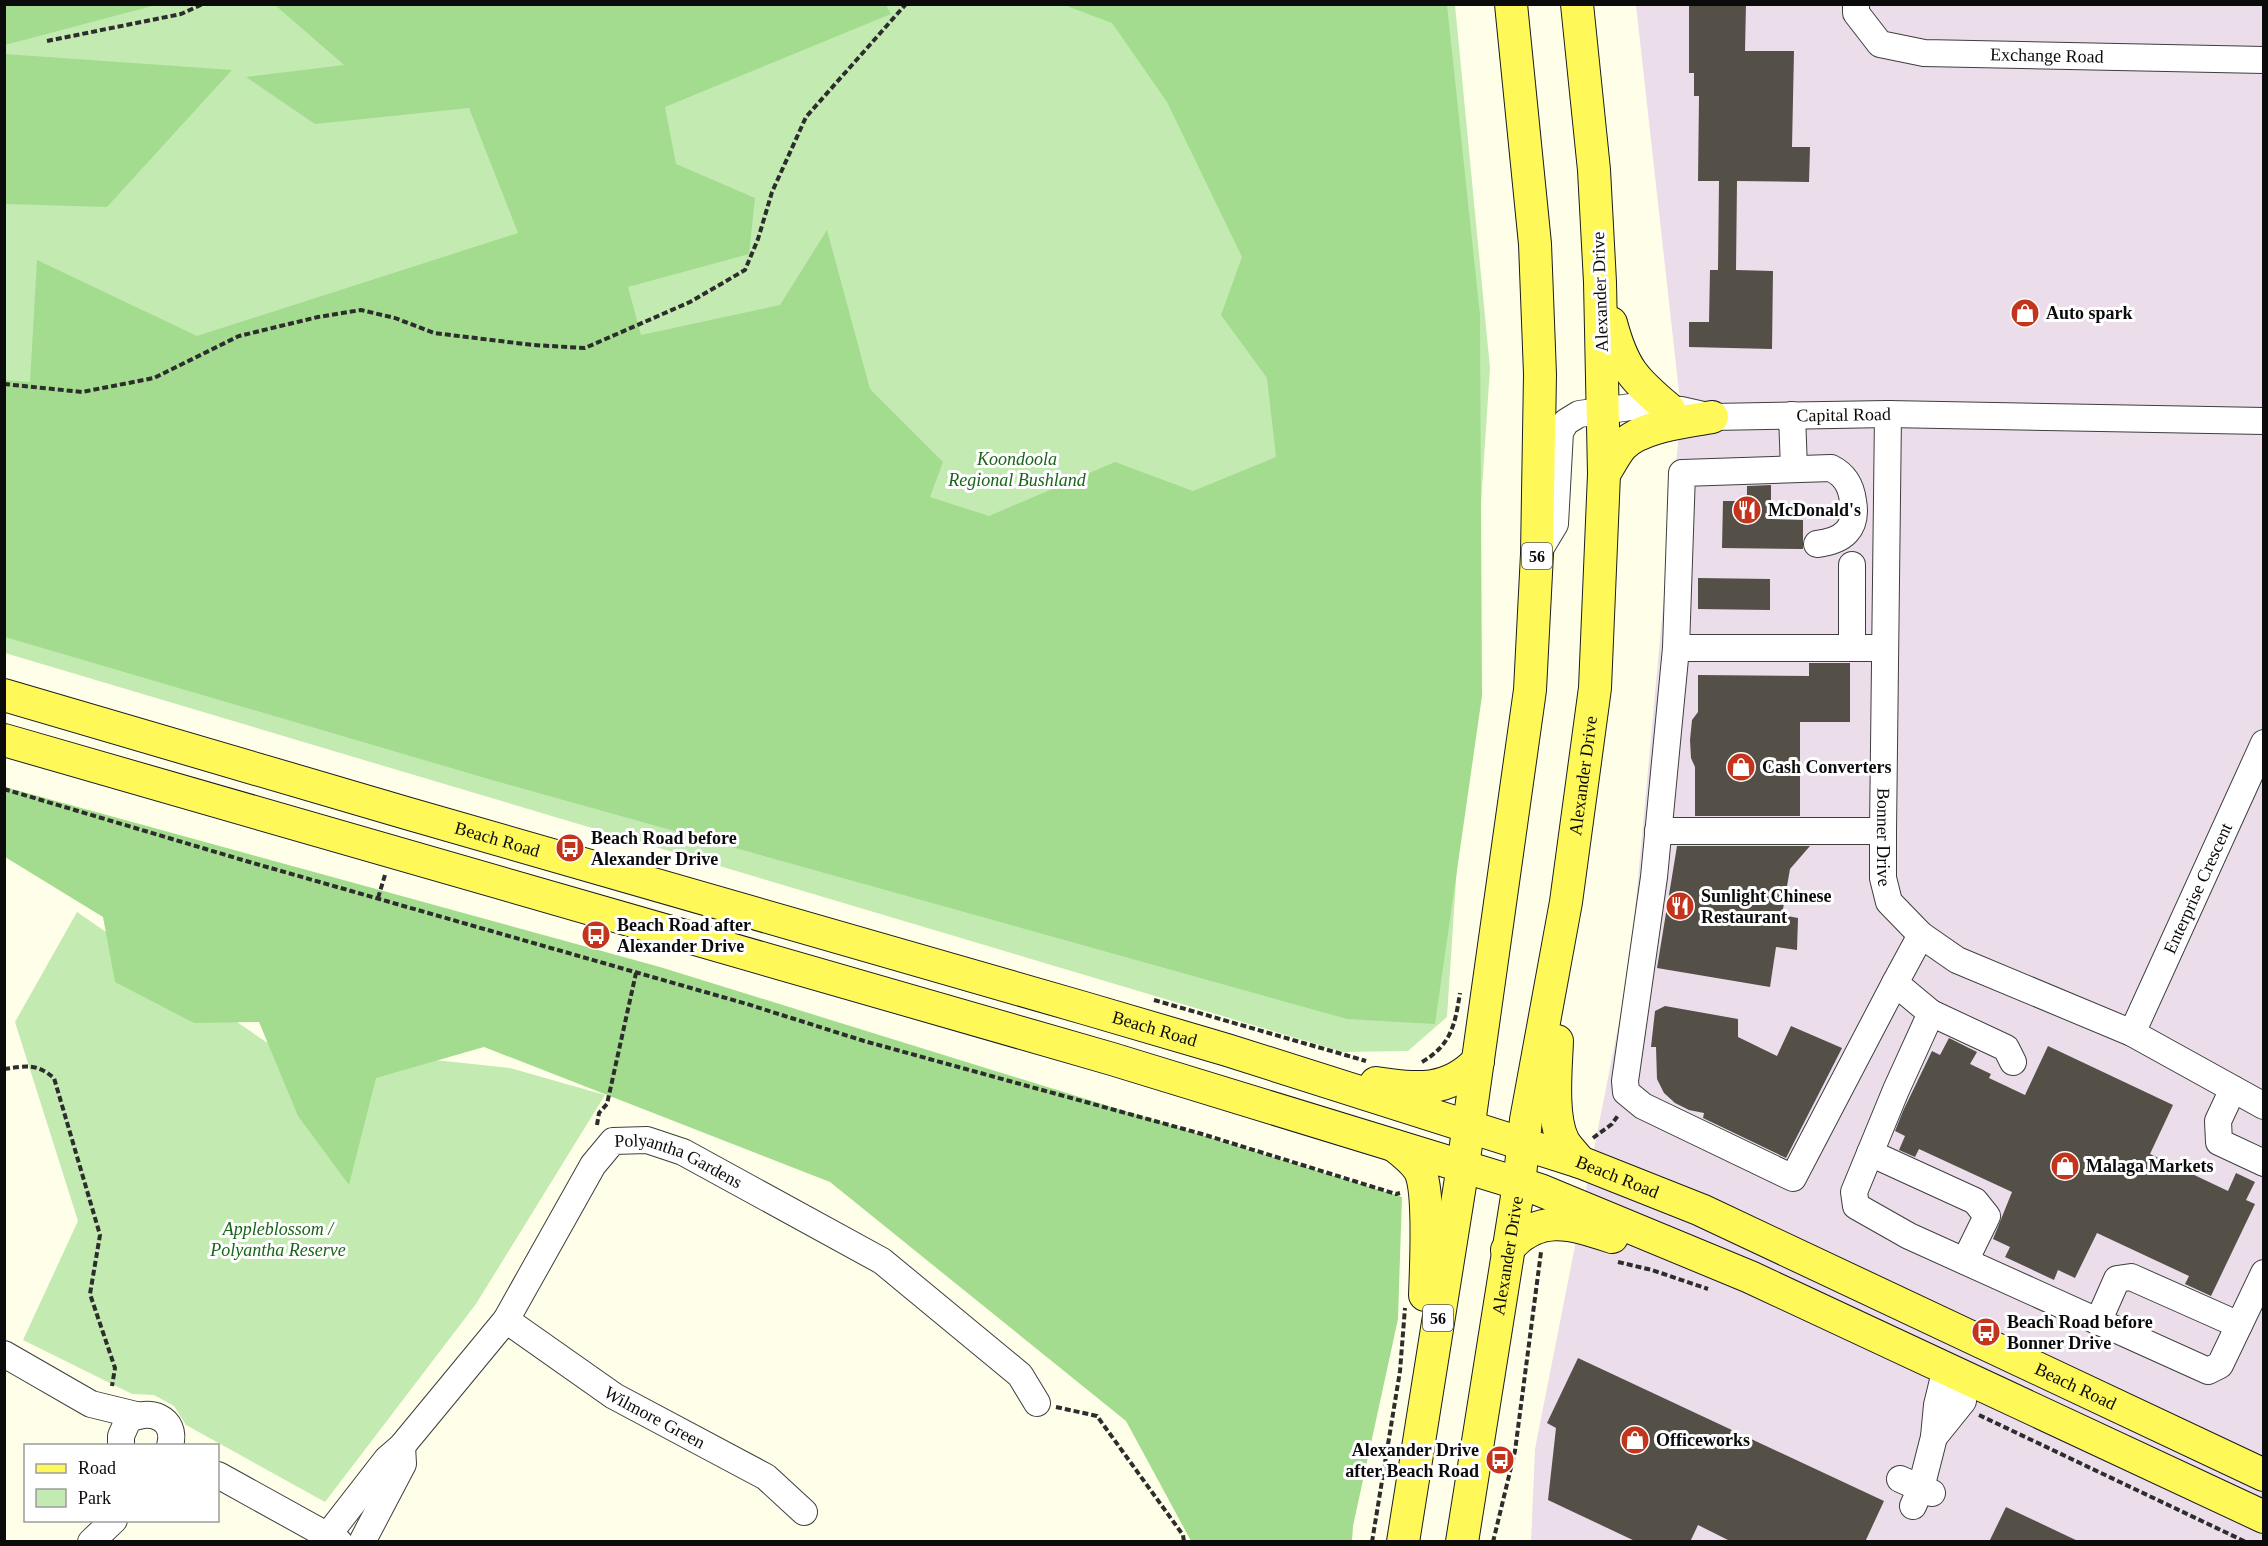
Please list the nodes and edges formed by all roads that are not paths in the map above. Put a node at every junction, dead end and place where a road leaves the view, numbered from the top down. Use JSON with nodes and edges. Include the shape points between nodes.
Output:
{"nodes":[{"id":1,"x":1511,"y":4,"type":"edge"},
{"id":2,"x":1577,"y":4,"type":"edge"},
{"id":3,"x":1856,"y":4,"type":"edge"},
{"id":4,"x":2264,"y":60,"type":"edge"},
{"id":5,"x":1600,"y":282,"type":"junction"},
{"id":6,"x":1669,"y":409,"type":"junction"},
{"id":7,"x":1603,"y":412,"type":"junction"},
{"id":8,"x":1888,"y":414,"type":"junction"},
{"id":9,"x":1792,"y":415,"type":"junction"},
{"id":10,"x":1712,"y":417,"type":"junction"},
{"id":11,"x":2264,"y":420,"type":"edge"},
{"id":12,"x":1794,"y":469,"type":"junction"},
{"id":13,"x":1604,"y":474,"type":"junction"},
{"id":14,"x":1817,"y":544,"type":"dead end"},
{"id":15,"x":1537,"y":554,"type":"junction"},
{"id":16,"x":1852,"y":565,"type":"dead end"},
{"id":17,"x":1676,"y":648,"type":"junction"},
{"id":18,"x":1852,"y":648,"type":"junction"},
{"id":19,"x":1886,"y":648,"type":"junction"},
{"id":20,"x":4,"y":695,"type":"edge"},
{"id":21,"x":4,"y":740,"type":"edge"},
{"id":22,"x":2264,"y":743,"type":"edge"},
{"id":23,"x":1658,"y":831,"type":"junction"},
{"id":24,"x":1883,"y":831,"type":"junction"},
{"id":25,"x":1566,"y":902,"type":"junction"},
{"id":26,"x":1921,"y":935,"type":"junction"},
{"id":27,"x":1895,"y":983,"type":"junction"},
{"id":28,"x":1931,"y":1013,"type":"junction"},
{"id":29,"x":2132,"y":1033,"type":"junction"},
{"id":30,"x":1227,"y":1050,"type":"junction"},
{"id":31,"x":1478,"y":1061,"type":"junction"},
{"id":32,"x":2013,"y":1062,"type":"dead end"},
{"id":33,"x":2233,"y":1089,"type":"junction"},
{"id":34,"x":2264,"y":1106,"type":"edge"},
{"id":35,"x":1468,"y":1127,"type":"junction"},
{"id":36,"x":1524,"y":1144,"type":"junction"},
{"id":37,"x":1395,"y":1146,"type":"junction"},
{"id":38,"x":1587,"y":1150,"type":"junction"},
{"id":39,"x":1870,"y":1153,"type":"junction"},
{"id":40,"x":2264,"y":1163,"type":"edge"},
{"id":41,"x":1463,"y":1166,"type":"junction"},
{"id":42,"x":1519,"y":1184,"type":"junction"},
{"id":43,"x":1507,"y":1250,"type":"junction"},
{"id":44,"x":1965,"y":1261,"type":"junction"},
{"id":45,"x":2264,"y":1273,"type":"edge"},
{"id":46,"x":1750,"y":1277,"type":"junction"},
{"id":47,"x":1882,"y":1296,"type":"junction"},
{"id":48,"x":506,"y":1320,"type":"junction"},
{"id":49,"x":2098,"y":1322,"type":"junction"},
{"id":50,"x":2239,"y":1325,"type":"junction"},
{"id":51,"x":4,"y":1354,"type":"edge"},
{"id":52,"x":1959,"y":1388,"type":"junction"},
{"id":53,"x":1037,"y":1403,"type":"road end"},
{"id":54,"x":91,"y":1404,"type":"junction"},
{"id":55,"x":136,"y":1415,"type":"junction"},
{"id":56,"x":2173,"y":1433,"type":"junction"},
{"id":57,"x":1420,"y":1434,"type":"junction"},
{"id":58,"x":1934,"y":1437,"type":"junction"},
{"id":59,"x":121,"y":1441,"type":"edge"},
{"id":60,"x":173,"y":1444,"type":"edge"},
{"id":61,"x":402,"y":1446,"type":"junction"},
{"id":62,"x":2264,"y":1460,"type":"edge"},
{"id":63,"x":2264,"y":1475,"type":"edge"},
{"id":64,"x":219,"y":1476,"type":"edge"},
{"id":65,"x":1916,"y":1492,"type":"dead end"},
{"id":66,"x":804,"y":1512,"type":"dead end"},
{"id":67,"x":2264,"y":1517,"type":"edge"},
{"id":68,"x":112,"y":1522,"type":"edge"},
{"id":69,"x":92,"y":1534,"type":"edge"},
{"id":70,"x":334,"y":1538,"type":"edge"},
{"id":71,"x":362,"y":1542,"type":"edge"},
{"id":72,"x":1403,"y":1542,"type":"edge"},
{"id":73,"x":1462,"y":1542,"type":"edge"}],
"edges":[{"from":1,"to":15,"type":"main road","number":"56","via":[[1535,244],[1540,374]]},
{"from":2,"to":5,"type":"main road","name":"Alexander Drive","via":[[1594,170]]},
{"from":3,"to":4,"type":"street","name":"Exchange Road","via":[[1856,13],[1880,44],[1924,53]]},
{"from":5,"to":6,"type":"main road","via":[[1621,358],[1642,387]]},
{"from":5,"to":7,"type":"main road","name":"Alexander Drive"},
{"from":6,"to":7,"type":"street","name":"Capital Road","via":[[1631,407]]},
{"from":6,"to":10,"type":"street","name":"Capital Road"},
{"from":7,"to":13,"type":"main road","name":"Alexander Drive"},
{"from":7,"to":15,"type":"street","name":"Capital Road","via":[[1579,414],[1560,432],[1555,524]]},
{"from":8,"to":9,"type":"street","name":"Capital Road"},
{"from":8,"to":11,"type":"street","name":"Capital Road"},
{"from":8,"to":19,"type":"street","name":"Bonner Drive"},
{"from":9,"to":10,"type":"street","name":"Capital Road"},
{"from":9,"to":12,"type":"street"},
{"from":10,"to":13,"type":"main road","via":[[1636,435],[1622,446]]},
{"from":12,"to":14,"type":"street","via":[[1830,468],[1841,473],[1851,488],[1854,522],[1832,542]]},
{"from":12,"to":17,"type":"street","via":[[1682,473]]},
{"from":13,"to":25,"type":"main road","name":"Alexander Drive","via":[[1595,688]]},
{"from":15,"to":31,"type":"main road","number":"56","via":[[1530,690]]},
{"from":16,"to":18,"type":"street"},
{"from":17,"to":18,"type":"street"},
{"from":17,"to":23,"type":"street"},
{"from":18,"to":19,"type":"street"},
{"from":19,"to":24,"type":"street","name":"Bonner Drive"},
{"from":20,"to":30,"type":"main road","name":"Beach Road"},
{"from":21,"to":37,"type":"main road","via":[[1112,1059]]},
{"from":22,"to":29,"type":"street","name":"Enterprise Crescent"},
{"from":23,"to":24,"type":"street"},
{"from":23,"to":27,"type":"street","via":[[1625,1081],[1626,1092],[1643,1106],[1793,1178]]},
{"from":24,"to":26,"type":"street","name":"Bonner Drive","via":[[1883,878],[1889,902]]},
{"from":25,"to":36,"type":"main road","name":"Alexander Drive"},
{"from":25,"to":38,"type":"main road","via":[[1569,960],[1558,1018],[1555,1084],[1563,1141]]},
{"from":26,"to":27,"type":"street"},
{"from":26,"to":29,"type":"street","name":"Bonner Drive","via":[[1957,960]]},
{"from":27,"to":28,"type":"street"},
{"from":28,"to":32,"type":"street","via":[[2006,1048]]},
{"from":28,"to":39,"type":"street"},
{"from":29,"to":33,"type":"street","name":"Bonner Drive"},
{"from":30,"to":31,"type":"main road","via":[[1271,1052],[1366,1081],[1412,1088],[1454,1081]]},
{"from":30,"to":35,"type":"main road","name":"Beach Road"},
{"from":31,"to":35,"type":"main road","number":"56"},
{"from":33,"to":34,"type":"street","name":"Bonner Drive"},
{"from":33,"to":40,"type":"street","via":[[2218,1121],[2219,1142]]},
{"from":35,"to":36,"type":"main road","name":"Beach Road"},
{"from":35,"to":41,"type":"main road","number":"56"},
{"from":36,"to":38,"type":"main road","name":"Beach Road"},
{"from":36,"to":42,"type":"main road","name":"Alexander Drive"},
{"from":37,"to":41,"type":"main road"},
{"from":37,"to":57,"type":"main road","via":[[1420,1170],[1425,1191],[1427,1260]]},
{"from":38,"to":47,"type":"main road","name":"Beach Road","via":[[1701,1210]]},
{"from":39,"to":44,"type":"street","via":[[1854,1192],[1856,1206]]},
{"from":39,"to":44,"type":"street","via":[[1975,1201],[1987,1216]]},
{"from":41,"to":42,"type":"main road"},
{"from":41,"to":57,"type":"main road","number":"56"},
{"from":42,"to":43,"type":"main road","name":"Alexander Drive"},
{"from":42,"to":46,"type":"main road"},
{"from":43,"to":46,"type":"main road","via":[[1534,1227],[1561,1224],[1590,1230],[1699,1268]]},
{"from":43,"to":73,"type":"main road","name":"Alexander Drive"},
{"from":44,"to":49,"type":"street"},
{"from":45,"to":50,"type":"street"},
{"from":46,"to":52,"type":"main road"},
{"from":47,"to":52,"type":"main road","via":[[1891,1315],[1946,1342],[1963,1364]]},
{"from":47,"to":56,"type":"main road","name":"Beach Road"},
{"from":48,"to":53,"type":"street","name":"Polyantha Gardens","via":[[593,1165],[613,1141],[647,1140],[683,1152],[882,1260],[1020,1375]]},
{"from":48,"to":61,"type":"street","name":"Polyantha Gardens"},
{"from":48,"to":66,"type":"street","name":"Wilmore Green","via":[[614,1396],[766,1477]]},
{"from":49,"to":50,"type":"street","via":[[2208,1371],[2220,1365]]},
{"from":49,"to":50,"type":"street","via":[[2117,1279],[2131,1277]]},
{"from":51,"to":54,"type":"street"},
{"from":52,"to":58,"type":"street"},
{"from":52,"to":58,"type":"street","via":[[1937,1405]]},
{"from":52,"to":67,"type":"main road"},
{"from":54,"to":55,"type":"street"},
{"from":54,"to":59,"type":"street"},
{"from":55,"to":59,"type":"street","via":[[128,1420]]},
{"from":55,"to":60,"type":"street","via":[[153,1414],[161,1418],[171,1432]]},
{"from":56,"to":62,"type":"main road"},
{"from":56,"to":63,"type":"main road","name":"Beach Road"},
{"from":57,"to":72,"type":"main road","number":"56"},
{"from":58,"to":65,"type":"street"},
{"from":61,"to":70,"type":"street","name":"Polyantha Gardens","via":[[387,1459]]},
{"from":61,"to":71,"type":"street","via":[[403,1464]]},
{"from":64,"to":70,"type":"street"},
{"from":68,"to":69,"type":"street"}]}
